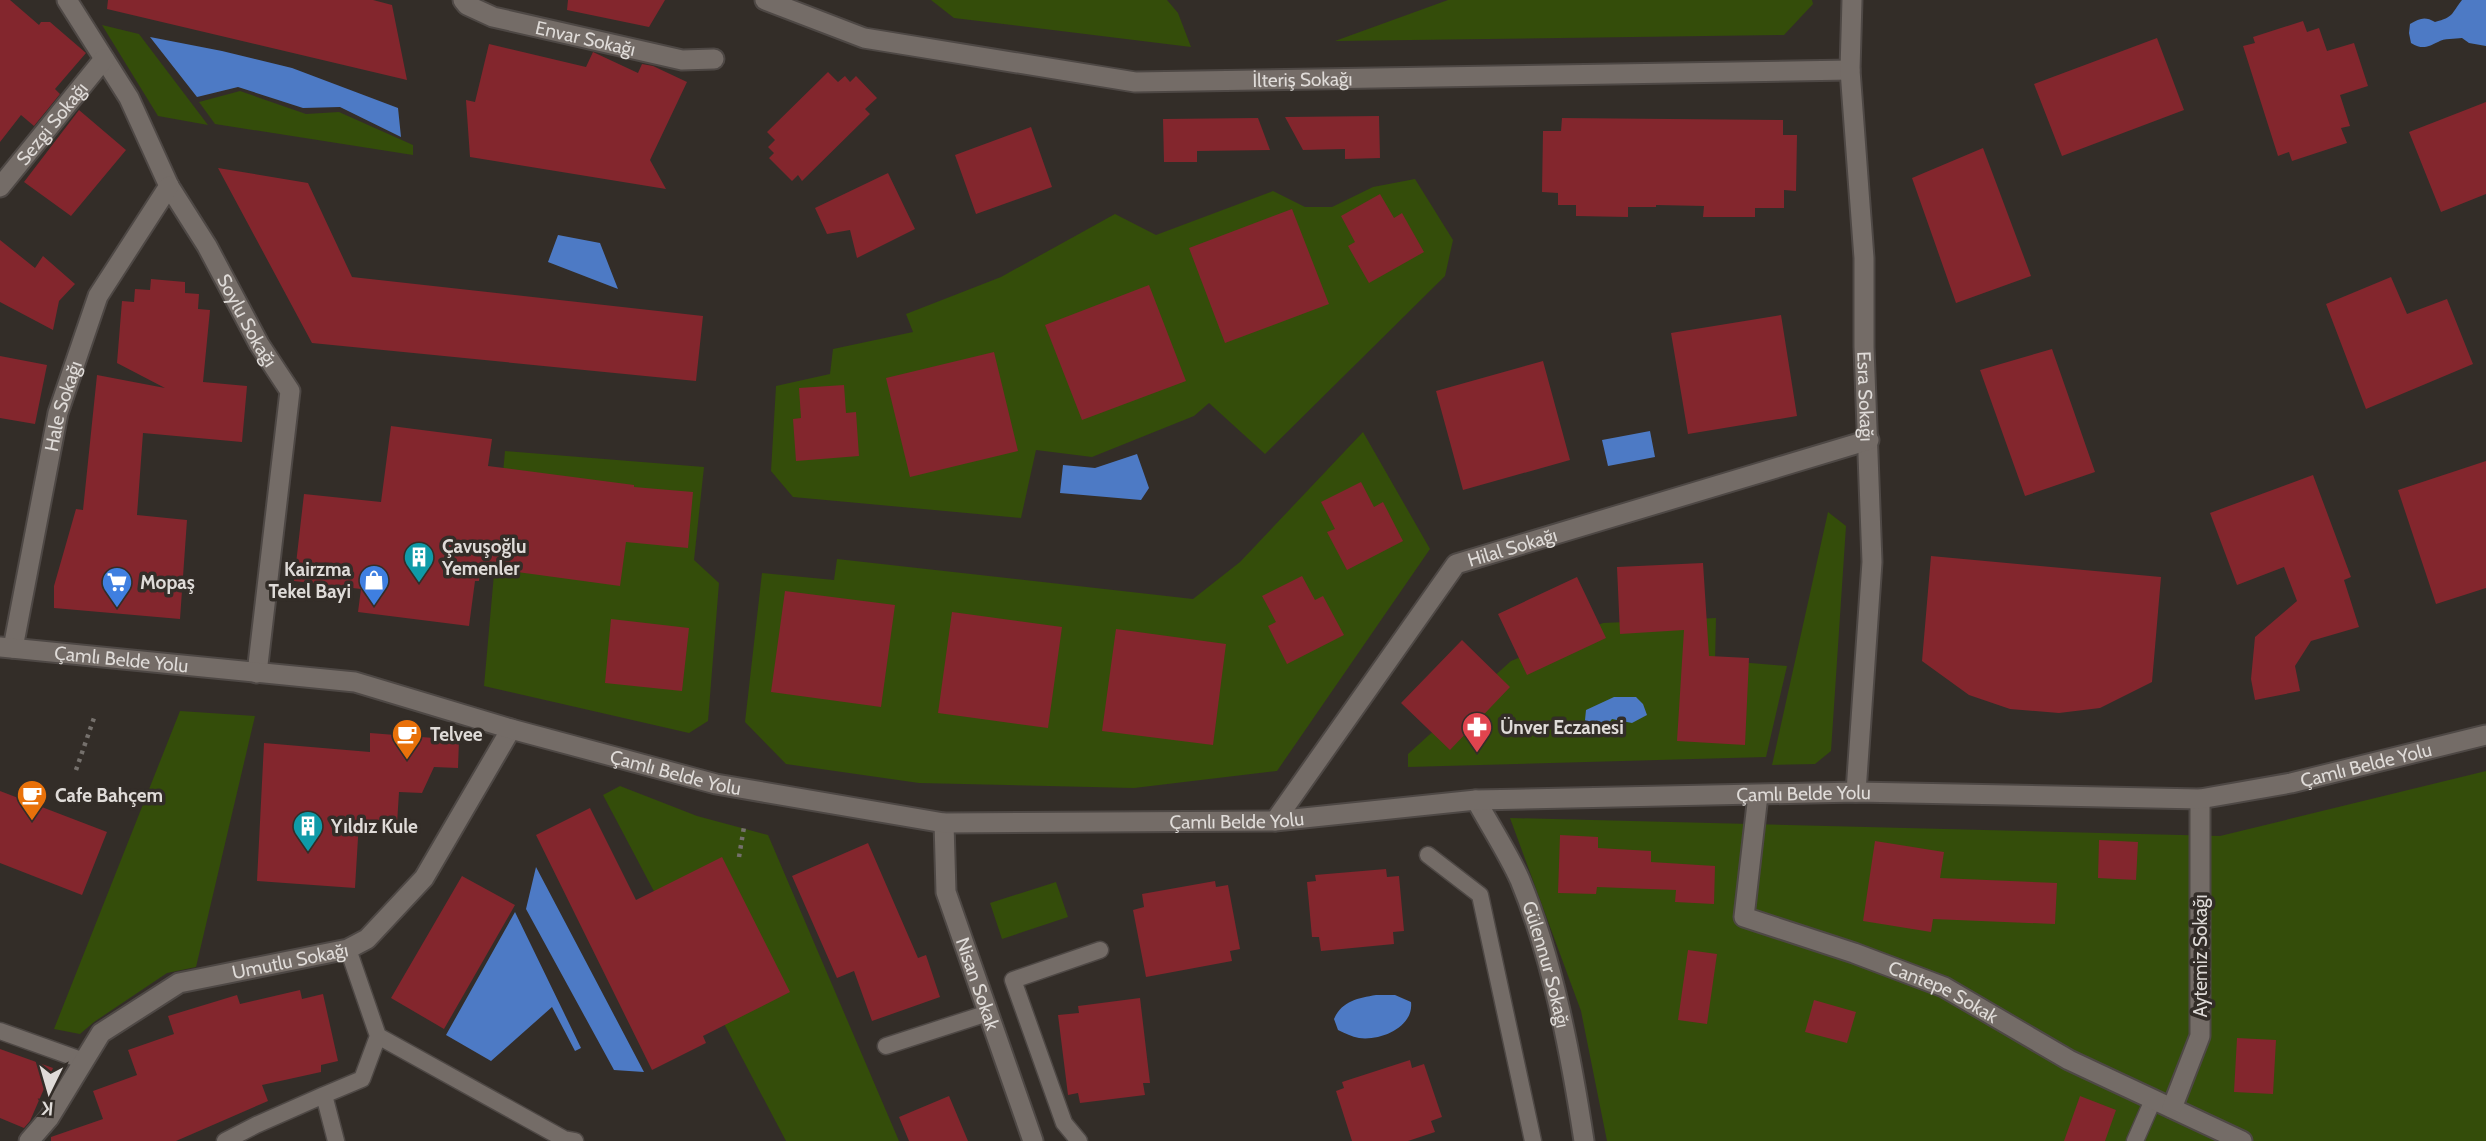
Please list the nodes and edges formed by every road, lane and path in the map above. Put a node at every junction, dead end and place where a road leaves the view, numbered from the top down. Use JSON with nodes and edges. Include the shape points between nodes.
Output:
{"nodes":[{"id":1,"x":67,"y":0,"type":"edge"},
{"id":2,"x":463,"y":0,"type":"edge"},
{"id":3,"x":765,"y":0,"type":"edge"},
{"id":4,"x":1852,"y":0,"type":"edge"},
{"id":5,"x":104,"y":59,"type":"junction"},
{"id":6,"x":714,"y":60,"type":"dead end"},
{"id":7,"x":1850,"y":70,"type":"junction"},
{"id":8,"x":169,"y":186,"type":"junction"},
{"id":9,"x":0,"y":187,"type":"edge"},
{"id":10,"x":1869,"y":440,"type":"junction"},
{"id":11,"x":7,"y":648,"type":"edge"},
{"id":12,"x":257,"y":673,"type":"junction"},
{"id":13,"x":94,"y":718,"type":"dead end"},
{"id":14,"x":511,"y":729,"type":"junction"},
{"id":15,"x":2486,"y":735,"type":"edge"},
{"id":16,"x":76,"y":770,"type":"dead end"},
{"id":17,"x":1856,"y":792,"type":"junction"},
{"id":18,"x":1758,"y":794,"type":"junction"},
{"id":19,"x":2200,"y":799,"type":"junction"},
{"id":20,"x":1476,"y":800,"type":"junction"},
{"id":21,"x":1275,"y":821,"type":"junction"},
{"id":22,"x":944,"y":823,"type":"junction"},
{"id":23,"x":744,"y":827,"type":"dead end"},
{"id":24,"x":1428,"y":855,"type":"dead end"},
{"id":25,"x":739,"y":857,"type":"dead end"},
{"id":26,"x":348,"y":949,"type":"junction"},
{"id":27,"x":1100,"y":950,"type":"dead end"},
{"id":28,"x":988,"y":1013,"type":"junction"},
{"id":29,"x":0,"y":1031,"type":"edge"},
{"id":30,"x":379,"y":1036,"type":"junction"},
{"id":31,"x":886,"y":1046,"type":"dead end"},
{"id":32,"x":84,"y":1061,"type":"junction"},
{"id":33,"x":324,"y":1095,"type":"junction"},
{"id":34,"x":2153,"y":1100,"type":"junction"},
{"id":35,"x":2172,"y":1108,"type":"junction"},
{"id":36,"x":29,"y":1141,"type":"edge"},
{"id":37,"x":225,"y":1141,"type":"edge"},
{"id":38,"x":336,"y":1141,"type":"edge"},
{"id":39,"x":575,"y":1141,"type":"edge"},
{"id":40,"x":1033,"y":1141,"type":"edge"},
{"id":41,"x":1079,"y":1141,"type":"edge"},
{"id":42,"x":1533,"y":1141,"type":"edge"},
{"id":43,"x":1584,"y":1141,"type":"edge"},
{"id":44,"x":2135,"y":1141,"type":"edge"},
{"id":45,"x":2242,"y":1141,"type":"edge"}],
"edges":[{"from":1,"to":5,"type":"street","name":"Soylu Sokağı"},
{"from":2,"to":6,"type":"street","name":"Envar Sokağı","via":[[493,17],[682,60]]},
{"from":3,"to":7,"type":"street","name":"İlteriş Sokağı","via":[[864,38],[1135,82]]},
{"from":4,"to":7,"type":"street","name":"Esra Sokağı"},
{"from":5,"to":8,"type":"street","name":"Soylu Sokağı","via":[[129,99]]},
{"from":5,"to":9,"type":"street","name":"Sezgi Sokağı"},
{"from":7,"to":10,"type":"street","name":"Esra Sokağı","via":[[1864,258]]},
{"from":8,"to":11,"type":"street","name":"Hale Sokağı","via":[[98,296],[58,413]]},
{"from":8,"to":12,"type":"street","name":"Soylu Sokağı","via":[[290,391]]},
{"from":10,"to":17,"type":"street","name":"Esra Sokağı","via":[[1872,562]]},
{"from":10,"to":21,"type":"street","name":"Hilal Sokağı","via":[[1456,564]]},
{"from":11,"to":12,"type":"street","name":"Çamlı Belde Yolu"},
{"from":12,"to":14,"type":"street","name":"Çamlı Belde Yolu","via":[[355,682]]},
{"from":13,"to":16,"type":"path"},
{"from":14,"to":22,"type":"street","name":"Çamlı Belde Yolu","via":[[716,784]]},
{"from":14,"to":26,"type":"street","name":"Umutlu Sokağı","via":[[424,878],[367,939]]},
{"from":15,"to":19,"type":"street","name":"Çamlı Belde Yolu","via":[[2291,783]]},
{"from":17,"to":18,"type":"street","name":"Çamlı Belde Yolu"},
{"from":17,"to":19,"type":"street","name":"Çamlı Belde Yolu"},
{"from":18,"to":20,"type":"street","name":"Çamlı Belde Yolu"},
{"from":18,"to":34,"type":"street","name":"Cantepe Sokak","via":[[1744,917],[1944,988],[2069,1060]]},
{"from":19,"to":35,"type":"street","name":"Aytemiz Sokağı","via":[[2200,1037]]},
{"from":20,"to":21,"type":"street","name":"Çamlı Belde Yolu"},
{"from":20,"to":43,"type":"street","name":"Gülennur Sokağı","via":[[1518,877],[1536,923]]},
{"from":21,"to":22,"type":"street","name":"Çamlı Belde Yolu"},
{"from":22,"to":28,"type":"street","name":"Nisan Sokak","via":[[946,892]]},
{"from":23,"to":25,"type":"path"},
{"from":24,"to":42,"type":"lane","via":[[1480,895]]},
{"from":26,"to":30,"type":"lane"},
{"from":26,"to":32,"type":"street","name":"Umutlu Sokağı","via":[[179,983],[101,1033]]},
{"from":27,"to":41,"type":"lane","via":[[1013,980],[1064,1123]]},
{"from":28,"to":31,"type":"lane"},
{"from":28,"to":40,"type":"street","name":"Nisan Sokak"},
{"from":29,"to":32,"type":"lane"},
{"from":30,"to":33,"type":"lane","via":[[362,1079]]},
{"from":30,"to":39,"type":"lane"},
{"from":32,"to":36,"type":"street","name":"Umutlu Sokağı","via":[[50,1118]]},
{"from":33,"to":37,"type":"lane"},
{"from":33,"to":38,"type":"lane"},
{"from":34,"to":35,"type":"street","name":"Cantepe Sokak"},
{"from":34,"to":44,"type":"lane"},
{"from":35,"to":45,"type":"street","name":"Cantepe Sokak"}]}
